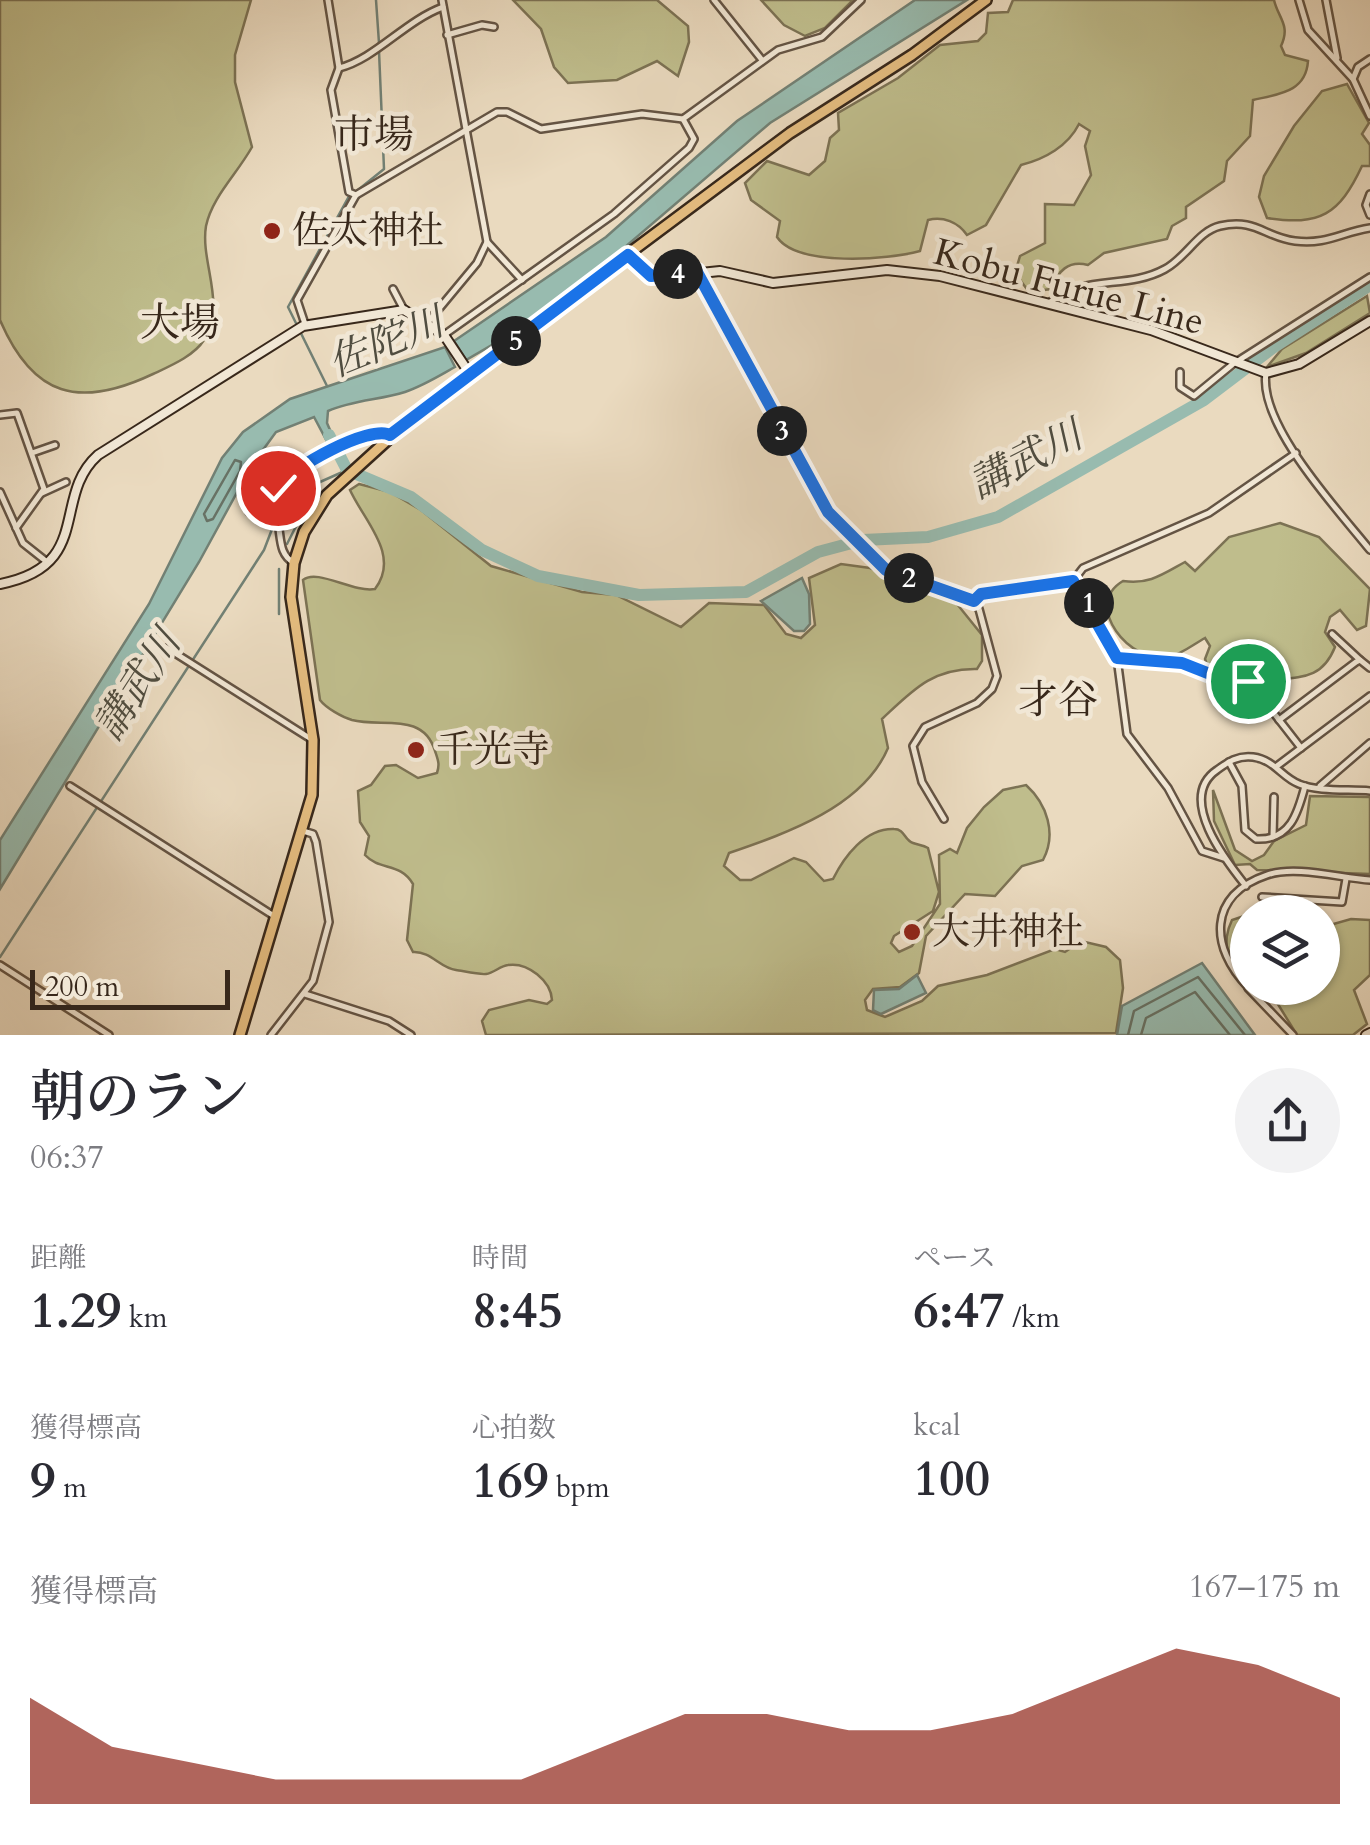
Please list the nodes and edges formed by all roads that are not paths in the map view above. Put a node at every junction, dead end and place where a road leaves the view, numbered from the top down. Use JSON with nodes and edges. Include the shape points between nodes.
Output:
{"nodes":[{"id":1,"x":328,"y":0,"type":"edge"},
{"id":2,"x":714,"y":0,"type":"edge"},
{"id":3,"x":861,"y":0,"type":"edge"},
{"id":4,"x":986,"y":0,"type":"edge"},
{"id":5,"x":1299,"y":0,"type":"edge"},
{"id":6,"x":1326,"y":0,"type":"edge"},
{"id":7,"x":442,"y":3,"type":"edge"},
{"id":8,"x":494,"y":27,"type":"dead end"},
{"id":9,"x":448,"y":35,"type":"junction"},
{"id":10,"x":1337,"y":58,"type":"junction"},
{"id":11,"x":1370,"y":59,"type":"edge"},
{"id":12,"x":762,"y":60,"type":"junction"},
{"id":13,"x":339,"y":68,"type":"junction"},
{"id":14,"x":1353,"y":78,"type":"junction"},
{"id":15,"x":1370,"y":116,"type":"edge"},
{"id":16,"x":684,"y":120,"type":"junction"},
{"id":17,"x":467,"y":126,"type":"junction"},
{"id":18,"x":354,"y":194,"type":"junction"},
{"id":19,"x":1370,"y":194,"type":"edge"},
{"id":20,"x":1370,"y":215,"type":"edge"},
{"id":21,"x":1370,"y":228,"type":"edge"},
{"id":22,"x":487,"y":242,"type":"junction"},
{"id":23,"x":628,"y":255,"type":"junction"},
{"id":24,"x":697,"y":272,"type":"junction"},
{"id":25,"x":1370,"y":277,"type":"edge"},
{"id":26,"x":522,"y":280,"type":"junction"},
{"id":27,"x":393,"y":289,"type":"dead end"},
{"id":28,"x":1049,"y":303,"type":"junction"},
{"id":29,"x":404,"y":310,"type":"junction"},
{"id":30,"x":1370,"y":321,"type":"edge"},
{"id":31,"x":428,"y":322,"type":"junction"},
{"id":32,"x":301,"y":327,"type":"junction"},
{"id":33,"x":447,"y":338,"type":"junction"},
{"id":34,"x":1234,"y":365,"type":"junction"},
{"id":35,"x":467,"y":370,"type":"junction"},
{"id":36,"x":1180,"y":372,"type":"dead end"},
{"id":37,"x":1262,"y":372,"type":"junction"},
{"id":38,"x":0,"y":415,"type":"edge"},
{"id":39,"x":390,"y":435,"type":"junction"},
{"id":40,"x":54,"y":445,"type":"dead end"},
{"id":41,"x":32,"y":453,"type":"junction"},
{"id":42,"x":1296,"y":453,"type":"junction"},
{"id":43,"x":66,"y":482,"type":"dead end"},
{"id":44,"x":0,"y":492,"type":"edge"},
{"id":45,"x":42,"y":493,"type":"junction"},
{"id":46,"x":276,"y":510,"type":"junction"},
{"id":47,"x":249,"y":512,"type":"dead end"},
{"id":48,"x":16,"y":528,"type":"junction"},
{"id":49,"x":1370,"y":550,"type":"edge"},
{"id":50,"x":48,"y":562,"type":"junction"},
{"id":51,"x":294,"y":564,"type":"junction"},
{"id":52,"x":1073,"y":581,"type":"junction"},
{"id":53,"x":0,"y":584,"type":"edge"},
{"id":54,"x":974,"y":601,"type":"junction"},
{"id":55,"x":1332,"y":634,"type":"dead end"},
{"id":56,"x":167,"y":648,"type":"dead end"},
{"id":57,"x":1117,"y":658,"type":"junction"},
{"id":58,"x":1360,"y":660,"type":"junction"},
{"id":59,"x":1370,"y":668,"type":"edge"},
{"id":60,"x":1370,"y":696,"type":"edge"},
{"id":61,"x":1280,"y":720,"type":"junction"},
{"id":62,"x":314,"y":740,"type":"junction"},
{"id":63,"x":1370,"y":743,"type":"edge"},
{"id":64,"x":1300,"y":748,"type":"junction"},
{"id":65,"x":1229,"y":762,"type":"junction"},
{"id":66,"x":1277,"y":766,"type":"junction"},
{"id":67,"x":70,"y":786,"type":"dead end"},
{"id":68,"x":1306,"y":786,"type":"junction"},
{"id":69,"x":1320,"y":786,"type":"junction"},
{"id":70,"x":1370,"y":791,"type":"edge"},
{"id":71,"x":1274,"y":797,"type":"dead end"},
{"id":72,"x":944,"y":819,"type":"dead end"},
{"id":73,"x":304,"y":831,"type":"junction"},
{"id":74,"x":1273,"y":837,"type":"junction"},
{"id":75,"x":1224,"y":858,"type":"junction"},
{"id":76,"x":1346,"y":879,"type":"junction"},
{"id":77,"x":1370,"y":880,"type":"edge"},
{"id":78,"x":1246,"y":886,"type":"junction"},
{"id":79,"x":1234,"y":895,"type":"edge"},
{"id":80,"x":1230,"y":898,"type":"edge"},
{"id":81,"x":1340,"y":902,"type":"edge"},
{"id":82,"x":276,"y":918,"type":"junction"},
{"id":83,"x":1230,"y":964,"type":"edge"},
{"id":84,"x":0,"y":965,"type":"edge"},
{"id":85,"x":304,"y":994,"type":"junction"},
{"id":86,"x":1265,"y":1005,"type":"edge"},
{"id":87,"x":109,"y":1035,"type":"edge"},
{"id":88,"x":240,"y":1035,"type":"edge"},
{"id":89,"x":270,"y":1035,"type":"edge"},
{"id":90,"x":411,"y":1035,"type":"edge"},
{"id":91,"x":1293,"y":1035,"type":"edge"}],
"edges":[{"from":1,"to":13,"type":"street"},
{"from":2,"to":12,"type":"street"},
{"from":3,"to":12,"type":"street","via":[[822,37]]},
{"from":4,"to":23,"type":"main road","via":[[790,133]]},
{"from":5,"to":10,"type":"street","via":[[1308,30]]},
{"from":6,"to":10,"type":"street"},
{"from":7,"to":9,"type":"street"},
{"from":7,"to":13,"type":"street","via":[[362,60]]},
{"from":8,"to":9,"type":"street"},
{"from":9,"to":17,"type":"street"},
{"from":10,"to":14,"type":"street"},
{"from":11,"to":14,"type":"street"},
{"from":12,"to":16,"type":"street"},
{"from":13,"to":18,"type":"street","via":[[334,115]]},
{"from":14,"to":15,"type":"street"},
{"from":16,"to":17,"type":"street","via":[[642,114],[541,129],[502,112]]},
{"from":16,"to":26,"type":"street","via":[[693,136],[690,148]]},
{"from":17,"to":18,"type":"street"},
{"from":17,"to":22,"type":"street"},
{"from":18,"to":32,"type":"street","via":[[297,300]]},
{"from":19,"to":20,"type":"street"},
{"from":21,"to":28,"type":"street","via":[[1330,242],[1283,238],[1259,226],[1216,226],[1164,270],[1117,284],[1084,283]]},
{"from":22,"to":26,"type":"street"},
{"from":22,"to":31,"type":"street"},
{"from":23,"to":24,"type":"main road","name":"Kobu Furue Line","via":[[651,276]]},
{"from":23,"to":35,"type":"main road"},
{"from":24,"to":28,"type":"main road","name":"Kobu Furue Line","via":[[772,284],[912,272]]},
{"from":24,"to":54,"type":"street","via":[[822,504],[886,570]]},
{"from":25,"to":34,"type":"street"},
{"from":26,"to":33,"type":"street"},
{"from":27,"to":29,"type":"street"},
{"from":28,"to":34,"type":"main road","name":"Kobu Furue Line","via":[[1173,338]]},
{"from":29,"to":31,"type":"main road"},
{"from":29,"to":32,"type":"main road"},
{"from":30,"to":37,"type":"main road","via":[[1298,364]]},
{"from":31,"to":33,"type":"main road"},
{"from":32,"to":50,"type":"main road","via":[[91,462],[63,541]]},
{"from":33,"to":35,"type":"main road"},
{"from":34,"to":36,"type":"street","via":[[1192,397],[1179,384]]},
{"from":34,"to":37,"type":"main road","name":"Kobu Furue Line"},
{"from":35,"to":39,"type":"main road"},
{"from":37,"to":42,"type":"street","via":[[1272,411]]},
{"from":38,"to":41,"type":"street","via":[[18,413]]},
{"from":39,"to":46,"type":"street","via":[[379,430],[286,477]]},
{"from":39,"to":51,"type":"main road","via":[[314,513]]},
{"from":40,"to":41,"type":"street"},
{"from":41,"to":45,"type":"street"},
{"from":42,"to":49,"type":"street"},
{"from":42,"to":52,"type":"street","via":[[1208,513],[1083,568]]},
{"from":43,"to":45,"type":"street"},
{"from":44,"to":48,"type":"street"},
{"from":45,"to":48,"type":"street"},
{"from":46,"to":47,"type":"street","via":[[263,520]]},
{"from":46,"to":51,"type":"street","via":[[283,553]]},
{"from":48,"to":50,"type":"street","via":[[24,544]]},
{"from":50,"to":53,"type":"main road","via":[[30,576]]},
{"from":51,"to":62,"type":"main road","via":[[294,625]]},
{"from":52,"to":54,"type":"street","via":[[981,594]]},
{"from":52,"to":57,"type":"street"},
{"from":54,"to":72,"type":"street","via":[[996,676],[992,689],[977,703],[925,726],[913,746],[922,782]]},
{"from":55,"to":58,"type":"street"},
{"from":56,"to":62,"type":"street"},
{"from":57,"to":61,"type":"street","via":[[1182,663],[1210,674],[1236,671]]},
{"from":57,"to":75,"type":"street","via":[[1127,734],[1185,814],[1202,851]]},
{"from":58,"to":59,"type":"street"},
{"from":58,"to":61,"type":"street"},
{"from":60,"to":64,"type":"street"},
{"from":61,"to":64,"type":"street"},
{"from":62,"to":73,"type":"main road"},
{"from":63,"to":69,"type":"street"},
{"from":64,"to":66,"type":"street"},
{"from":65,"to":66,"type":"street","via":[[1252,757]]},
{"from":65,"to":74,"type":"street","via":[[1242,786],[1246,830],[1256,838]]},
{"from":65,"to":75,"type":"street","via":[[1203,789],[1208,828]]},
{"from":66,"to":68,"type":"street"},
{"from":67,"to":82,"type":"street"},
{"from":68,"to":69,"type":"street"},
{"from":68,"to":74,"type":"street","via":[[1294,822]]},
{"from":69,"to":70,"type":"street"},
{"from":71,"to":74,"type":"street"},
{"from":73,"to":82,"type":"main road"},
{"from":73,"to":85,"type":"street","via":[[316,842],[330,908]]},
{"from":75,"to":78,"type":"street"},
{"from":76,"to":77,"type":"street"},
{"from":76,"to":78,"type":"street","via":[[1269,874]]},
{"from":76,"to":81,"type":"street"},
{"from":78,"to":79,"type":"street"},
{"from":80,"to":83,"type":"street","via":[[1219,937]]},
{"from":82,"to":88,"type":"main road"},
{"from":84,"to":87,"type":"street"},
{"from":85,"to":89,"type":"street"},
{"from":85,"to":90,"type":"street","via":[[389,1021]]},
{"from":86,"to":91,"type":"street"}]}
